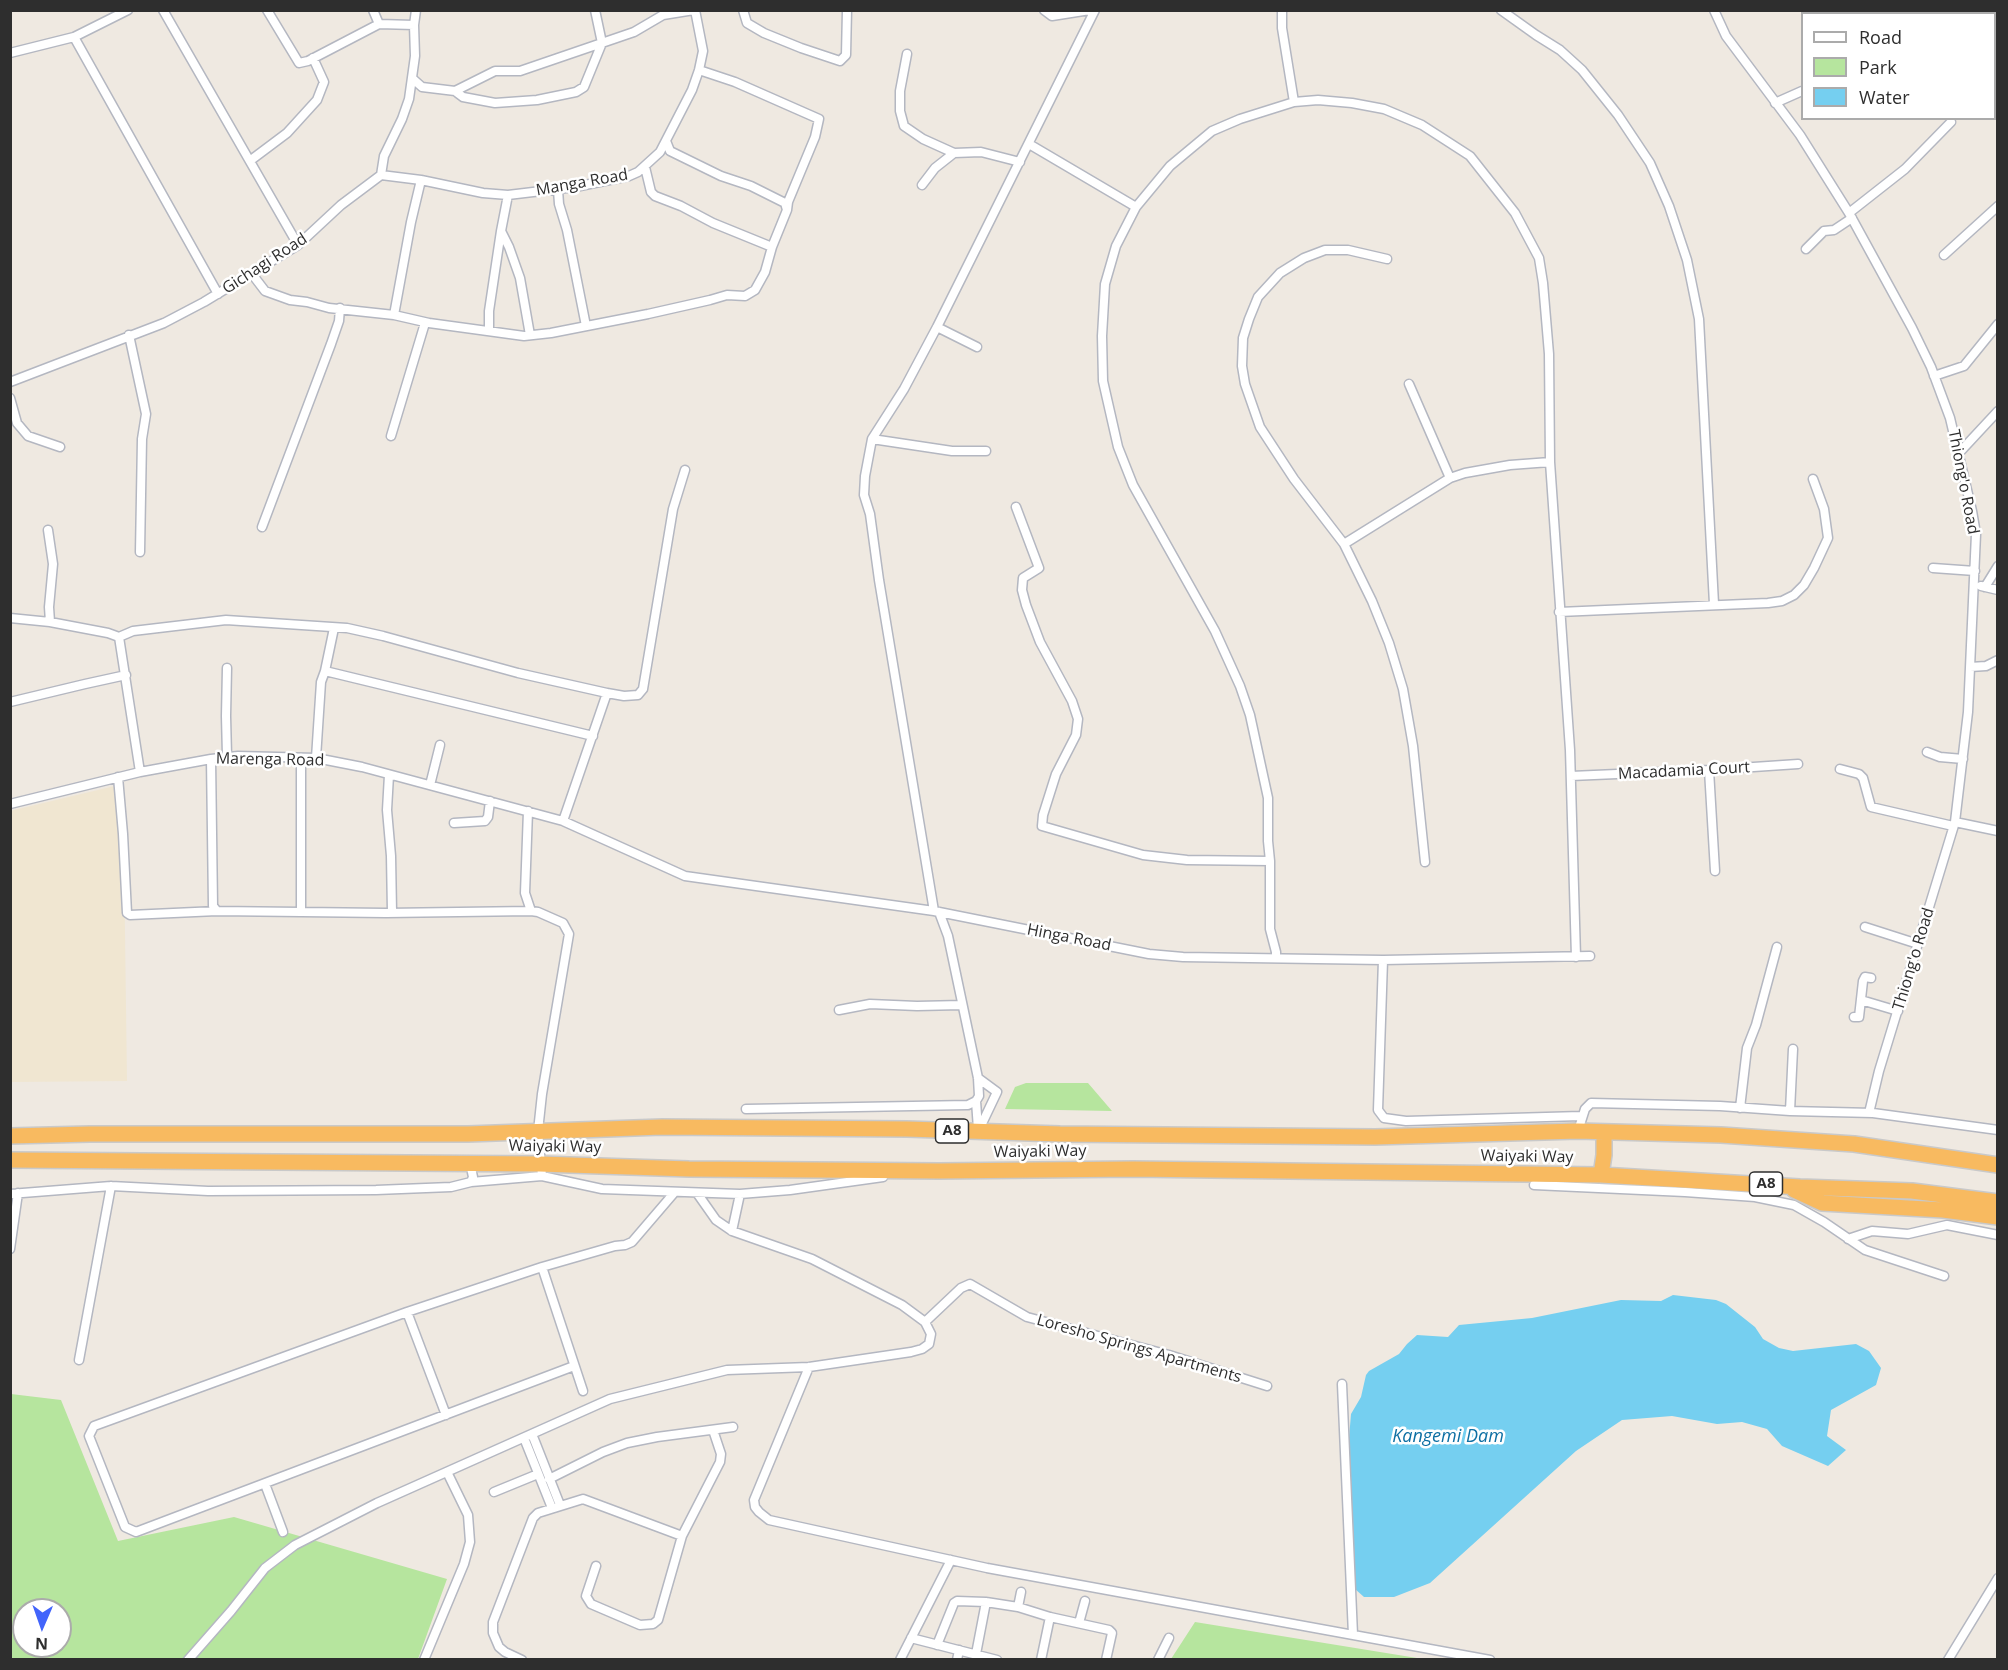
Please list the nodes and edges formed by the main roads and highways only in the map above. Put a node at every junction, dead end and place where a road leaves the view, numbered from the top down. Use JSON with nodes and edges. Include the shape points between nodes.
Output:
{"nodes":[{"id":1,"x":10,"y":1126,"type":"edge"},
{"id":2,"x":1604,"y":1133,"type":"junction"},
{"id":3,"x":90,"y":1134,"type":"junction"},
{"id":4,"x":242,"y":1135,"type":"junction"},
{"id":5,"x":10,"y":1136,"type":"edge"},
{"id":6,"x":10,"y":1160,"type":"edge"},
{"id":7,"x":43,"y":1160,"type":"junction"},
{"id":8,"x":241,"y":1162,"type":"junction"},
{"id":9,"x":10,"y":1165,"type":"edge"},
{"id":10,"x":1998,"y":1165,"type":"edge"},
{"id":11,"x":1601,"y":1175,"type":"junction"},
{"id":12,"x":1786,"y":1186,"type":"junction"},
{"id":13,"x":1998,"y":1202,"type":"edge"},
{"id":14,"x":1998,"y":1217,"type":"edge"}],
"edges":[{"from":1,"to":3,"type":"highway","name":"Waiyaki Way","number":"A8"},
{"from":2,"to":4,"type":"highway","name":"Waiyaki Way","number":"A8","via":[[1406,1137],[662,1127],[468,1134]]},
{"from":2,"to":10,"type":"highway","name":"Waiyaki Way","number":"A8","via":[[1721,1135],[1854,1144]]},
{"from":2,"to":11,"type":"highway"},
{"from":3,"to":4,"type":"highway","name":"Waiyaki Way","number":"A8"},
{"from":3,"to":5,"type":"highway","name":"Waiyaki Way","number":"A8"},
{"from":4,"to":8,"type":"highway"},
{"from":6,"to":7,"type":"highway","name":"Waiyaki Way","number":"A8"},
{"from":7,"to":8,"type":"highway","name":"Waiyaki Way","number":"A8"},
{"from":7,"to":9,"type":"highway"},
{"from":8,"to":11,"type":"highway","name":"Waiyaki Way","number":"A8","via":[[470,1163],[541,1170],[1133,1169]]},
{"from":11,"to":12,"type":"highway","name":"Waiyaki Way","number":"A8"},
{"from":12,"to":13,"type":"highway","name":"Waiyaki Way","number":"A8","via":[[1912,1191]]},
{"from":12,"to":14,"type":"highway","via":[[1822,1203]]}]}
